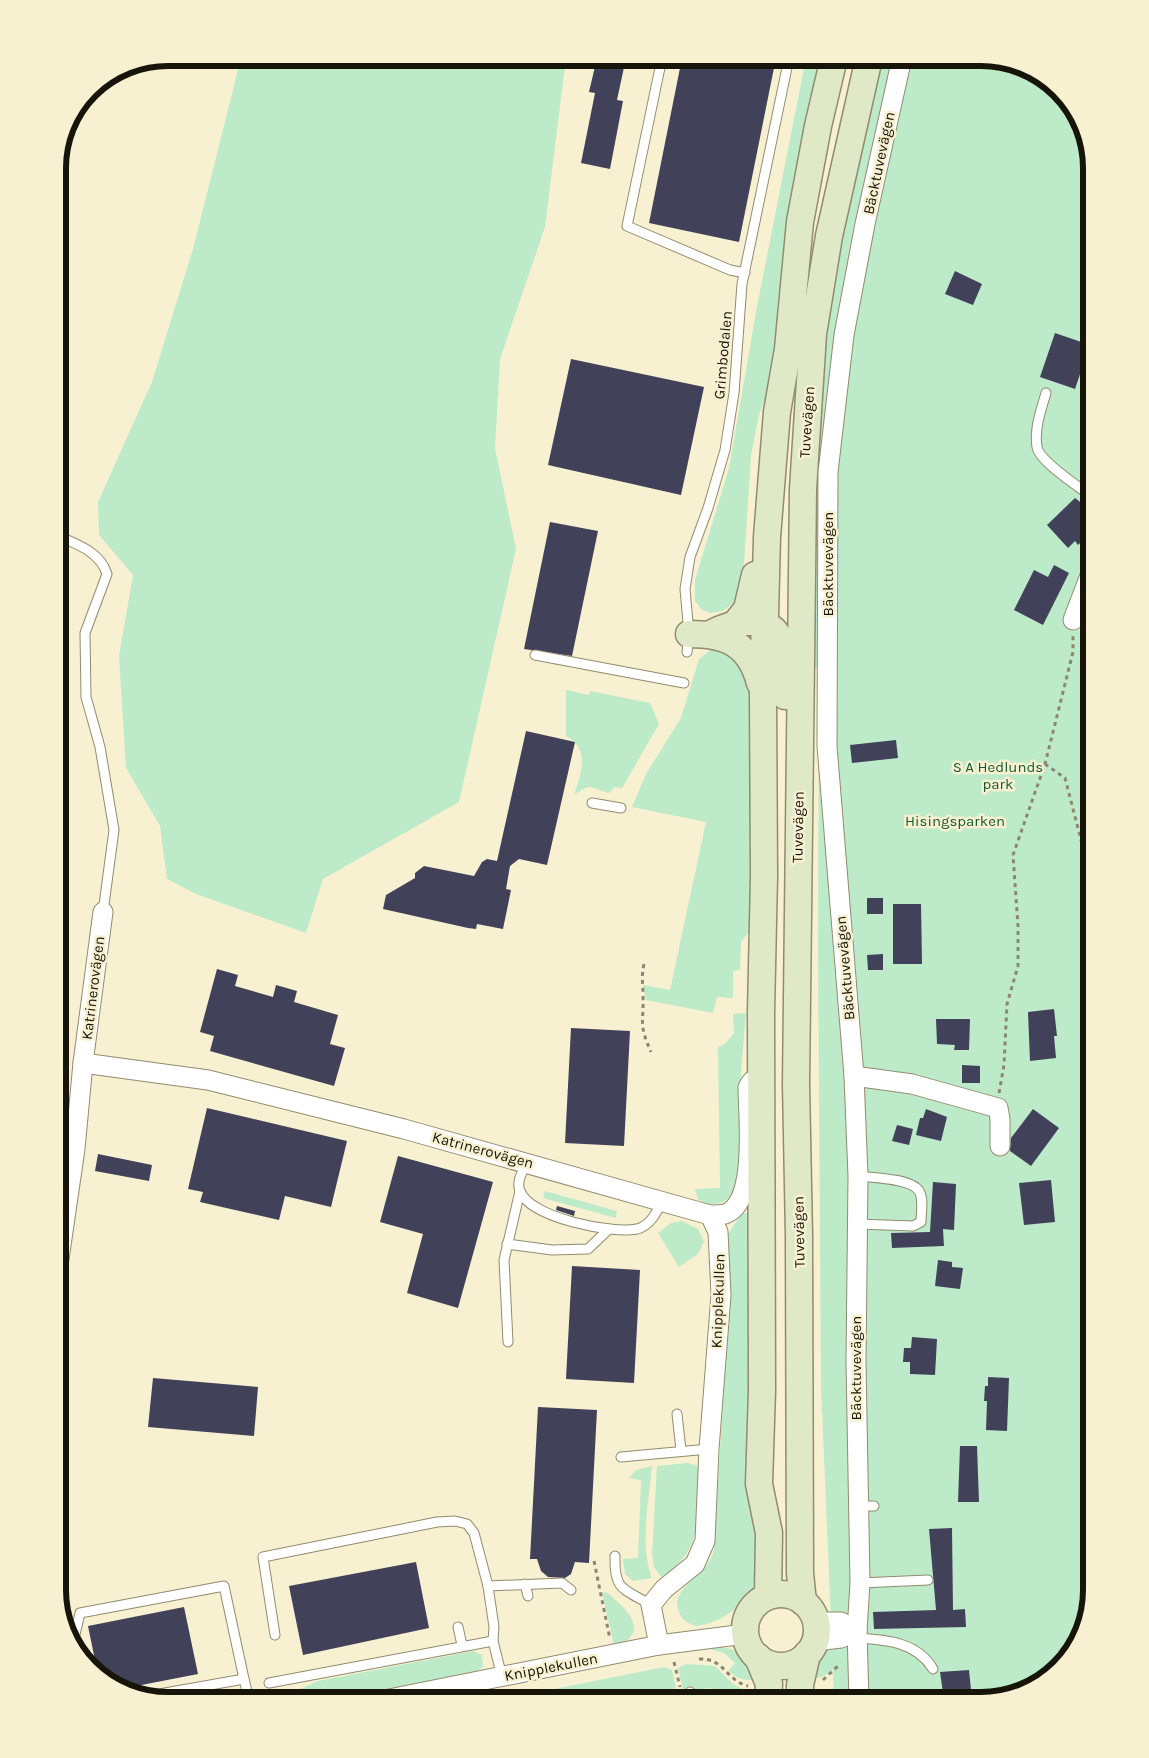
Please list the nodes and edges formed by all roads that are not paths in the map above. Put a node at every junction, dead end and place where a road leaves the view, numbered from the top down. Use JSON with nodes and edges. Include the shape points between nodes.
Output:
{"nodes":[{"id":1,"x":660,"y":66,"type":"edge"},
{"id":2,"x":787,"y":66,"type":"edge"},
{"id":3,"x":832,"y":66,"type":"edge"},
{"id":4,"x":867,"y":66,"type":"edge"},
{"id":5,"x":900,"y":66,"type":"edge"},
{"id":6,"x":745,"y":273,"type":"junction"},
{"id":7,"x":1046,"y":393,"type":"dead end"},
{"id":8,"x":776,"y":412,"type":"junction"},
{"id":9,"x":1083,"y":489,"type":"edge"},
{"id":10,"x":66,"y":539,"type":"edge"},
{"id":11,"x":1083,"y":595,"type":"edge"},
{"id":12,"x":1073,"y":620,"type":"road end"},
{"id":13,"x":736,"y":623,"type":"junction"},
{"id":14,"x":765,"y":625,"type":"junction"},
{"id":15,"x":695,"y":640,"type":"junction"},
{"id":16,"x":535,"y":655,"type":"dead end"},
{"id":17,"x":684,"y":683,"type":"dead end"},
{"id":18,"x":763,"y":694,"type":"junction"},
{"id":19,"x":800,"y":733,"type":"junction"},
{"id":20,"x":592,"y":803,"type":"dead end"},
{"id":21,"x":621,"y":808,"type":"dead end"},
{"id":22,"x":103,"y":912,"type":"joint"},
{"id":23,"x":84,"y":1063,"type":"junction"},
{"id":24,"x":762,"y":1068,"type":"junction"},
{"id":25,"x":854,"y":1076,"type":"junction"},
{"id":26,"x":1000,"y":1146,"type":"dead end"},
{"id":27,"x":528,"y":1163,"type":"junction"},
{"id":28,"x":858,"y":1176,"type":"junction"},
{"id":29,"x":520,"y":1191,"type":"junction"},
{"id":30,"x":662,"y":1201,"type":"junction"},
{"id":31,"x":66,"y":1211,"type":"edge"},
{"id":32,"x":710,"y":1215,"type":"junction"},
{"id":33,"x":857,"y":1224,"type":"junction"},
{"id":34,"x":609,"y":1229,"type":"junction"},
{"id":35,"x":507,"y":1244,"type":"junction"},
{"id":36,"x":508,"y":1342,"type":"dead end"},
{"id":37,"x":677,"y":1414,"type":"dead end"},
{"id":38,"x":709,"y":1449,"type":"junction"},
{"id":39,"x":681,"y":1450,"type":"junction"},
{"id":40,"x":621,"y":1457,"type":"dead end"},
{"id":41,"x":615,"y":1556,"type":"dead end"},
{"id":42,"x":928,"y":1580,"type":"dead end"},
{"id":43,"x":860,"y":1583,"type":"junction"},
{"id":44,"x":525,"y":1584,"type":"junction"},
{"id":45,"x":488,"y":1586,"type":"junction"},
{"id":46,"x":571,"y":1590,"type":"dead end"},
{"id":47,"x":528,"y":1596,"type":"dead end"},
{"id":48,"x":768,"y":1596,"type":"junction"},
{"id":49,"x":651,"y":1605,"type":"junction"},
{"id":50,"x":458,"y":1627,"type":"dead end"},
{"id":51,"x":810,"y":1630,"type":"junction"},
{"id":52,"x":76,"y":1632,"type":"edge"},
{"id":53,"x":745,"y":1634,"type":"junction"},
{"id":54,"x":275,"y":1635,"type":"dead end"},
{"id":55,"x":858,"y":1638,"type":"junction"},
{"id":56,"x":493,"y":1640,"type":"junction"},
{"id":57,"x":462,"y":1645,"type":"junction"},
{"id":58,"x":659,"y":1645,"type":"junction"},
{"id":59,"x":758,"y":1657,"type":"junction"},
{"id":60,"x":933,"y":1669,"type":"dead end"},
{"id":61,"x":502,"y":1676,"type":"junction"},
{"id":62,"x":244,"y":1679,"type":"junction"},
{"id":63,"x":269,"y":1683,"type":"dead end"},
{"id":64,"x":171,"y":1692,"type":"edge"},
{"id":65,"x":247,"y":1692,"type":"edge"},
{"id":66,"x":423,"y":1692,"type":"edge"},
{"id":67,"x":769,"y":1692,"type":"edge"},
{"id":68,"x":800,"y":1692,"type":"edge"},
{"id":69,"x":858,"y":1692,"type":"edge"}],
"edges":[{"from":1,"to":6,"type":"lane","via":[[626,226],[730,270]]},
{"from":2,"to":6,"type":"lane","name":"Grimbodalen"},
{"from":3,"to":8,"type":"main road","name":"Tuvevägen","via":[[800,222],[788,349]]},
{"from":4,"to":19,"type":"main road","name":"Tuvevägen","via":[[829,236],[813,334],[803,489]]},
{"from":5,"to":25,"type":"street","name":"Bäcktuvevägen","via":[[844,336],[828,472],[827,746]]},
{"from":6,"to":15,"type":"lane","name":"Grimbodalen","via":[[734,392],[724,450],[690,557],[685,589]]},
{"from":7,"to":9,"type":"lane","via":[[1038,420],[1037,448],[1042,457]]},
{"from":8,"to":13,"type":"main road","via":[[764,452],[752,592],[748,609]]},
{"from":8,"to":14,"type":"main road","name":"Tuvevägen","via":[[767,537]]},
{"from":10,"to":22,"type":"lane","via":[[95,555],[107,574],[85,633],[86,697],[100,747],[114,830]]},
{"from":11,"to":12,"type":"street"},
{"from":13,"to":14,"type":"main road"},
{"from":13,"to":15,"type":"main road"},
{"from":14,"to":18,"type":"main road","name":"Tuvevägen"},
{"from":14,"to":19,"type":"main road","via":[[772,629],[780,643],[787,714]]},
{"from":15,"to":18,"type":"main road","via":[[735,643],[745,650],[752,659]]},
{"from":16,"to":17,"type":"lane"},
{"from":18,"to":24,"type":"main road","name":"Tuvevägen"},
{"from":19,"to":51,"type":"main road","name":"Tuvevägen","via":[[796,1084],[800,1256],[800,1574]]},
{"from":20,"to":21,"type":"lane"},
{"from":22,"to":23,"type":"street","name":"Katrinerovägen"},
{"from":23,"to":27,"type":"street","name":"Katrinerovägen","via":[[208,1080]]},
{"from":23,"to":31,"type":"street","name":"Katrinerovägen"},
{"from":24,"to":32,"type":"street","via":[[748,1088],[744,1194],[726,1214]]},
{"from":24,"to":48,"type":"main road","name":"Tuvevägen","via":[[759,1484],[769,1534]]},
{"from":25,"to":26,"type":"street","via":[[912,1084],[998,1108]]},
{"from":25,"to":28,"type":"street","name":"Bäcktuvevägen"},
{"from":27,"to":29,"type":"lane","via":[[520,1175]]},
{"from":27,"to":30,"type":"street","name":"Katrinerovägen"},
{"from":28,"to":33,"type":"street","name":"Bäcktuvevägen"},
{"from":28,"to":33,"type":"lane","via":[[913,1185],[922,1204],[921,1222],[913,1226]]},
{"from":29,"to":34,"type":"lane","via":[[531,1205],[545,1213]]},
{"from":29,"to":35,"type":"lane"},
{"from":30,"to":32,"type":"street","name":"Katrinerovägen"},
{"from":30,"to":34,"type":"lane","via":[[656,1214],[638,1229]]},
{"from":32,"to":38,"type":"street","name":"Knipplekullen","via":[[718,1232],[721,1295]]},
{"from":33,"to":43,"type":"street","name":"Bäcktuvevägen","via":[[865,1506]]},
{"from":34,"to":35,"type":"lane","via":[[588,1249],[552,1250]]},
{"from":35,"to":36,"type":"lane","via":[[504,1260]]},
{"from":37,"to":39,"type":"lane"},
{"from":38,"to":39,"type":"lane"},
{"from":38,"to":49,"type":"street","name":"Knipplekullen","via":[[702,1551],[695,1564],[664,1589]]},
{"from":39,"to":40,"type":"lane"},
{"from":41,"to":49,"type":"lane","via":[[614,1576],[621,1587]]},
{"from":42,"to":43,"type":"lane"},
{"from":43,"to":55,"type":"street","name":"Bäcktuvevägen"},
{"from":44,"to":45,"type":"lane"},
{"from":44,"to":46,"type":"lane","via":[[562,1583]]},
{"from":44,"to":47,"type":"lane"},
{"from":45,"to":54,"type":"lane","via":[[474,1534],[467,1524],[455,1521],[362,1535],[263,1557]]},
{"from":45,"to":56,"type":"lane"},
{"from":48,"to":51,"type":"main road","via":[[786,1594]]},
{"from":48,"to":53,"type":"main road","via":[[748,1615]]},
{"from":49,"to":58,"type":"street"},
{"from":50,"to":57,"type":"lane"},
{"from":51,"to":55,"type":"street","via":[[841,1638]]},
{"from":51,"to":59,"type":"main road","via":[[788,1665],[772,1664]]},
{"from":51,"to":68,"type":"main road","name":"Tuvevägen"},
{"from":52,"to":62,"type":"lane","via":[[80,1613],[224,1586]]},
{"from":53,"to":58,"type":"street","name":"Knipplekullen"},
{"from":53,"to":59,"type":"main road","via":[[749,1647]]},
{"from":55,"to":60,"type":"lane","via":[[884,1640],[917,1650]]},
{"from":55,"to":69,"type":"street","name":"Bäcktuvevägen"},
{"from":56,"to":57,"type":"lane"},
{"from":56,"to":61,"type":"lane"},
{"from":57,"to":63,"type":"lane"},
{"from":58,"to":61,"type":"street","name":"Knipplekullen"},
{"from":59,"to":67,"type":"main road"},
{"from":61,"to":66,"type":"street","name":"Knipplekullen"},
{"from":62,"to":64,"type":"lane"},
{"from":62,"to":65,"type":"lane"}]}
